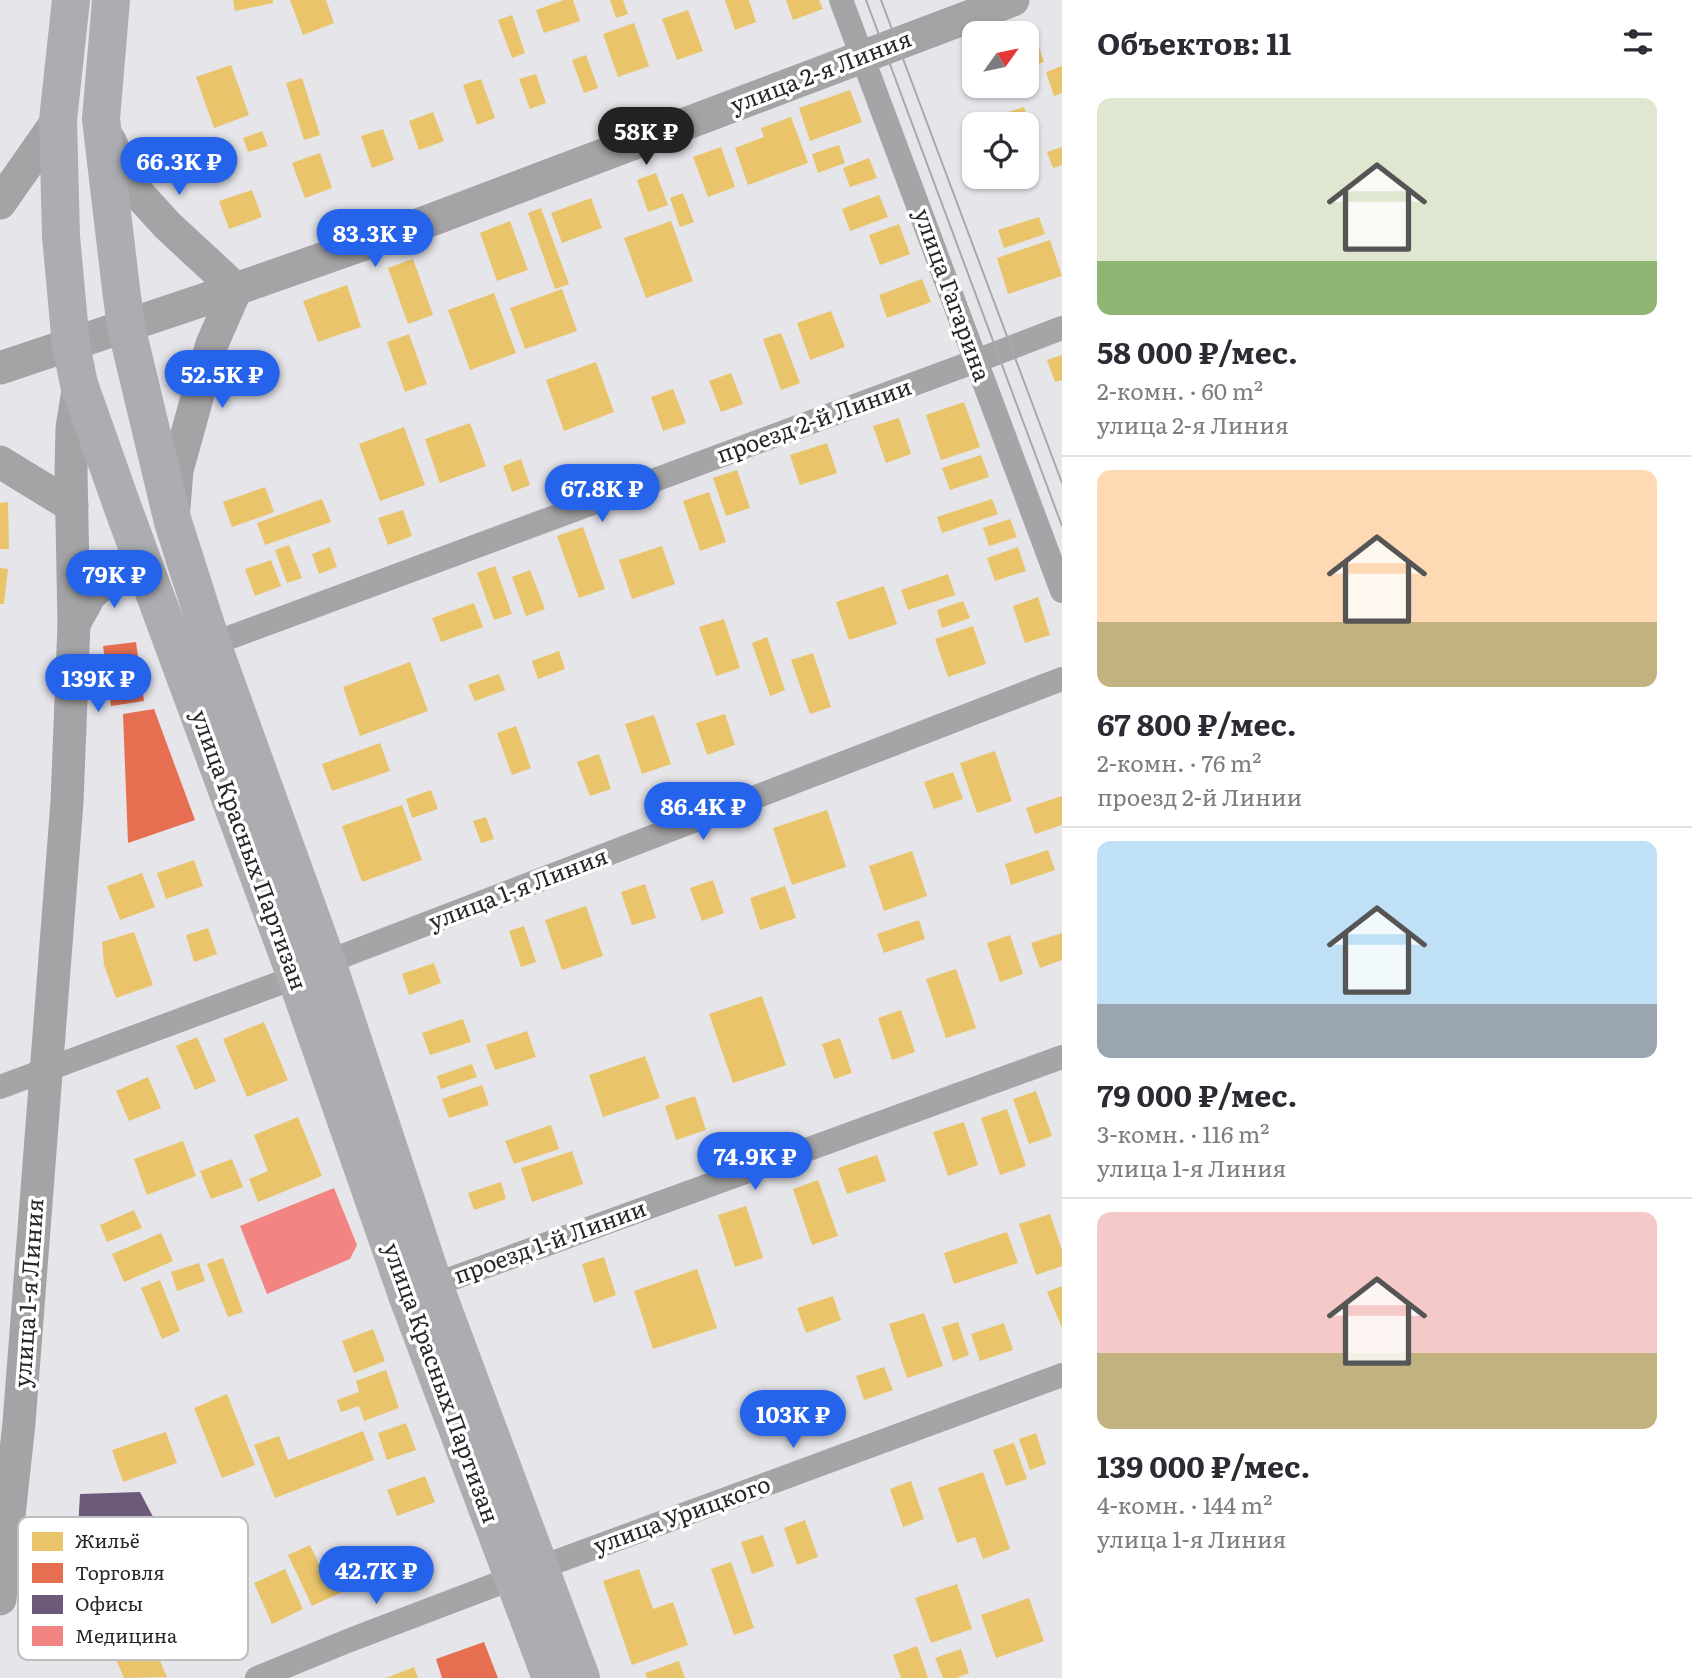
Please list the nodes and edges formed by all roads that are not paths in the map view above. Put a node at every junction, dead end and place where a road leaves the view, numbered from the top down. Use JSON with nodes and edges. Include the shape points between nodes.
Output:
{"nodes":[{"id":1,"x":71,"y":0,"type":"edge"},
{"id":2,"x":111,"y":0,"type":"edge"},
{"id":3,"x":841,"y":0,"type":"edge"},
{"id":4,"x":1013,"y":0,"type":"edge"},
{"id":5,"x":862,"y":56,"type":"junction"},
{"id":6,"x":101,"y":119,"type":"junction"},
{"id":7,"x":58,"y":120,"type":"junction"},
{"id":8,"x":0,"y":204,"type":"edge"},
{"id":9,"x":236,"y":289,"type":"junction"},
{"id":10,"x":126,"y":326,"type":"junction"},
{"id":11,"x":1062,"y":328,"type":"edge"},
{"id":12,"x":71,"y":345,"type":"junction"},
{"id":13,"x":976,"y":361,"type":"junction"},
{"id":14,"x":0,"y":368,"type":"edge"},
{"id":15,"x":79,"y":384,"type":"junction"},
{"id":16,"x":0,"y":463,"type":"edge"},
{"id":17,"x":72,"y":506,"type":"junction"},
{"id":18,"x":173,"y":522,"type":"junction"},
{"id":19,"x":151,"y":580,"type":"junction"},
{"id":20,"x":1062,"y":591,"type":"edge"},
{"id":21,"x":74,"y":624,"type":"junction"},
{"id":22,"x":212,"y":644,"type":"junction"},
{"id":23,"x":1062,"y":679,"type":"edge"},
{"id":24,"x":311,"y":970,"type":"junction"},
{"id":25,"x":1062,"y":1057,"type":"edge"},
{"id":26,"x":47,"y":1070,"type":"junction"},
{"id":27,"x":0,"y":1087,"type":"edge"},
{"id":28,"x":433,"y":1285,"type":"junction"},
{"id":29,"x":1062,"y":1376,"type":"edge"},
{"id":30,"x":526,"y":1573,"type":"junction"},
{"id":31,"x":0,"y":1599,"type":"edge"},
{"id":32,"x":257,"y":1678,"type":"edge"},
{"id":33,"x":551,"y":1678,"type":"edge"},
{"id":34,"x":581,"y":1678,"type":"edge"}],
"edges":[{"from":1,"to":7,"type":"highway","name":"улица Красных Партизан"},
{"from":2,"to":6,"type":"highway","name":"улица Красных Партизан"},
{"from":3,"to":5,"type":"street","name":"улица Гагарина"},
{"from":4,"to":5,"type":"street","name":"улица 2-я Линия"},
{"from":5,"to":9,"type":"street","name":"улица 2-я Линия","via":[[410,228]]},
{"from":5,"to":13,"type":"street","name":"улица Гагарина"},
{"from":6,"to":9,"type":"street","via":[[127,181]]},
{"from":6,"to":10,"type":"highway","name":"улица Красных Партизан"},
{"from":7,"to":8,"type":"street"},
{"from":7,"to":12,"type":"highway","name":"улица Красных Партизан","via":[[61,236]]},
{"from":9,"to":10,"type":"street","name":"улица 2-я Линия"},
{"from":9,"to":18,"type":"street","via":[[212,344],[177,470]]},
{"from":10,"to":12,"type":"street","name":"улица 2-я Линия"},
{"from":10,"to":18,"type":"highway","name":"улица Красных Партизан"},
{"from":11,"to":13,"type":"street","name":"проезд 2-й Линии"},
{"from":12,"to":14,"type":"street","name":"улица 2-я Линия"},
{"from":12,"to":15,"type":"highway","name":"улица Красных Партизан"},
{"from":13,"to":20,"type":"street","name":"улица Гагарина"},
{"from":13,"to":22,"type":"street","name":"проезд 2-й Линии"},
{"from":15,"to":17,"type":"street","name":"улица 1-я Линия","via":[[72,428]]},
{"from":15,"to":19,"type":"highway","name":"улица Красных Партизан"},
{"from":16,"to":17,"type":"street"},
{"from":17,"to":21,"type":"street","name":"улица 1-я Линия"},
{"from":18,"to":22,"type":"highway","name":"улица Красных Партизан"},
{"from":19,"to":21,"type":"street","name":"улица 1-я Линия","via":[[134,576],[106,581],[90,595]]},
{"from":19,"to":24,"type":"highway","name":"улица Красных Партизан"},
{"from":21,"to":26,"type":"street","name":"улица 1-я Линия","via":[[67,802]]},
{"from":22,"to":24,"type":"highway","name":"улица Красных Партизан"},
{"from":23,"to":24,"type":"street","name":"улица 1-я Линия"},
{"from":24,"to":26,"type":"street","name":"улица 1-я Линия"},
{"from":24,"to":28,"type":"highway","name":"улица Красных Партизан"},
{"from":24,"to":30,"type":"highway","name":"улица Красных Партизан","via":[[407,1295]]},
{"from":25,"to":28,"type":"street","name":"проезд 1-й Линии"},
{"from":26,"to":27,"type":"street","name":"улица 1-я Линия"},
{"from":26,"to":31,"type":"street","name":"улица 1-я Линия"},
{"from":28,"to":30,"type":"highway","name":"улица Красных Партизан"},
{"from":29,"to":30,"type":"street","name":"улица Урицкого"},
{"from":30,"to":32,"type":"street","name":"улица Урицкого"},
{"from":30,"to":33,"type":"highway","name":"улица Красных Партизан"},
{"from":30,"to":34,"type":"highway","name":"улица Красных Партизан"}]}
